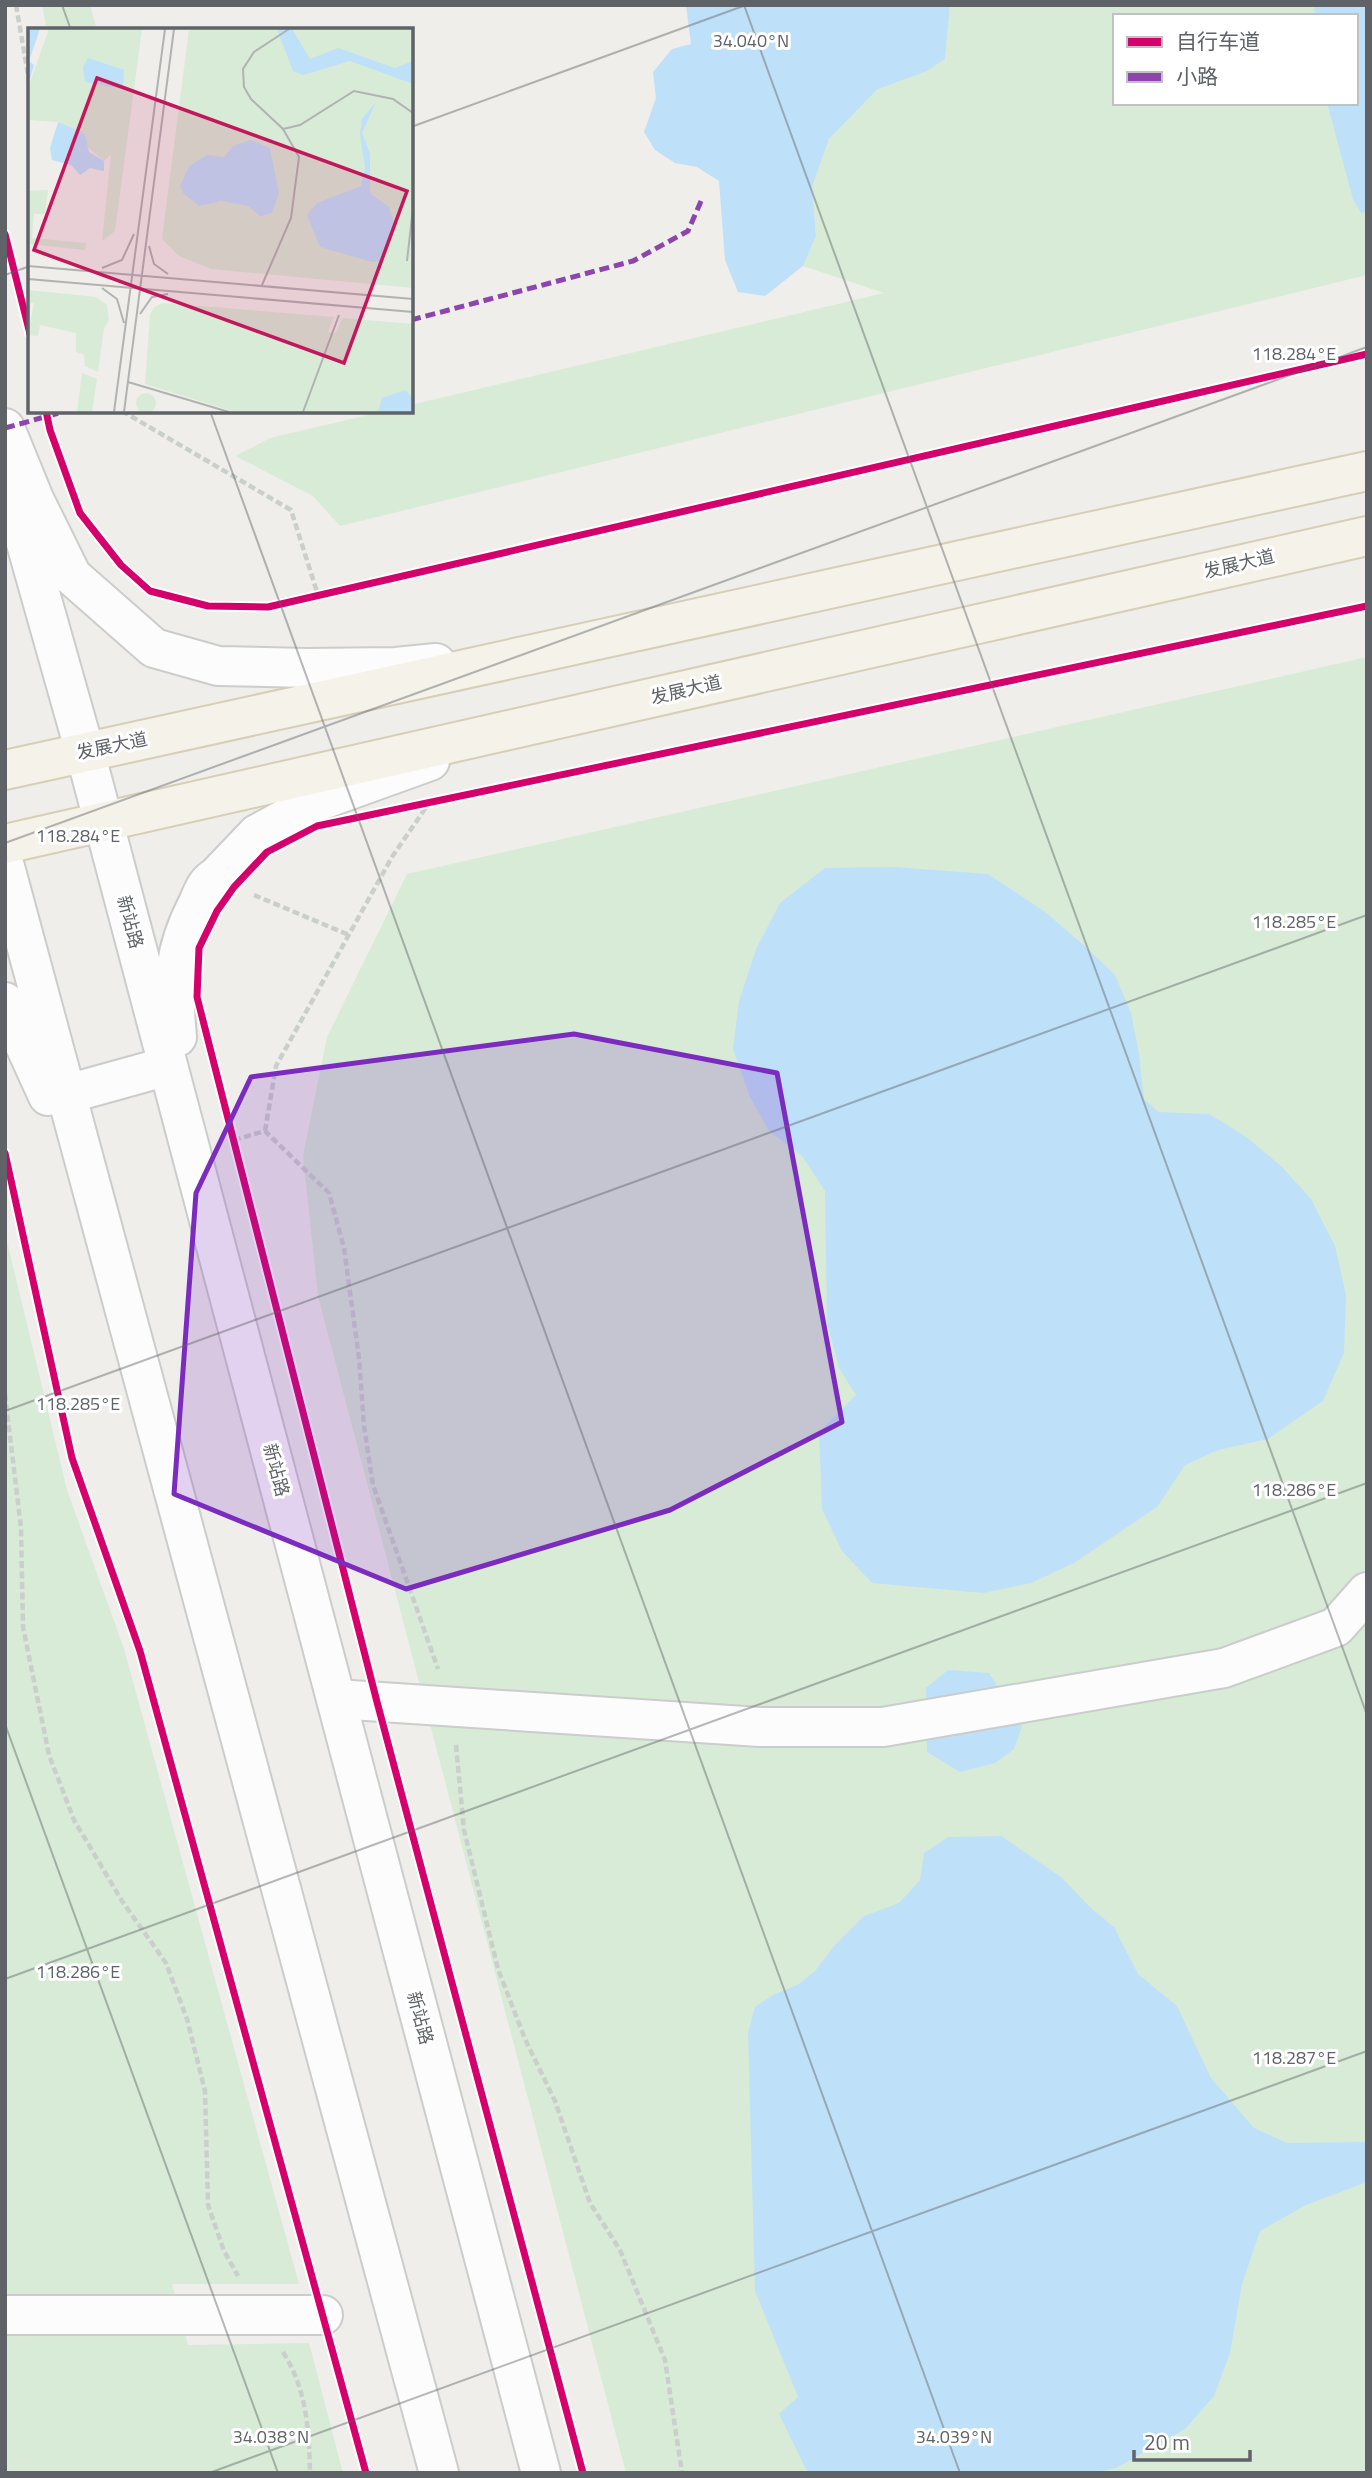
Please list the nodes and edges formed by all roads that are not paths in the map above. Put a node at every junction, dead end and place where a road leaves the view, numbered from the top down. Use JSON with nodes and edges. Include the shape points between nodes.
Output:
{"nodes":[{"id":1,"x":5,"y":428,"type":"edge"},
{"id":2,"x":5,"y":469,"type":"edge"},
{"id":3,"x":1367,"y":471,"type":"edge"},
{"id":4,"x":1367,"y":536,"type":"edge"},
{"id":5,"x":528,"y":655,"type":"junction"},
{"id":6,"x":543,"y":722,"type":"junction"},
{"id":7,"x":85,"y":752,"type":"junction"},
{"id":8,"x":5,"y":769,"type":"edge"},
{"id":9,"x":104,"y":821,"type":"junction"},
{"id":10,"x":5,"y":844,"type":"edge"},
{"id":11,"x":5,"y":867,"type":"edge"},
{"id":12,"x":5,"y":1002,"type":"edge"},
{"id":13,"x":168,"y":1066,"type":"junction"},
{"id":14,"x":67,"y":1094,"type":"junction"},
{"id":15,"x":203,"y":1195,"type":"junction"},
{"id":16,"x":95,"y":1201,"type":"junction"},
{"id":17,"x":1367,"y":1592,"type":"edge"},
{"id":18,"x":336,"y":1699,"type":"junction"},
{"id":19,"x":5,"y":2315,"type":"edge"},
{"id":20,"x":323,"y":2315,"type":"dead end"},
{"id":21,"x":439,"y":2473,"type":"edge"},
{"id":22,"x":541,"y":2473,"type":"edge"}],
"edges":[{"from":1,"to":5,"type":"street","via":[[72,576],[154,648],[218,666],[308,668],[396,667]]},
{"from":2,"to":7,"type":"street","name":"新站路"},
{"from":3,"to":5,"type":"main road","name":"发展大道"},
{"from":4,"to":6,"type":"main road","name":"发展大道"},
{"from":5,"to":7,"type":"main road","name":"发展大道"},
{"from":6,"to":9,"type":"main road","name":"发展大道"},
{"from":6,"to":15,"type":"street","via":[[316,802],[257,834],[209,881],[187,925],[174,968],[176,1035]]},
{"from":7,"to":8,"type":"main road","name":"发展大道"},
{"from":7,"to":9,"type":"street","name":"新站路"},
{"from":9,"to":10,"type":"main road","name":"发展大道"},
{"from":9,"to":13,"type":"street","name":"新站路"},
{"from":11,"to":14,"type":"street"},
{"from":12,"to":16,"type":"street"},
{"from":13,"to":14,"type":"street"},
{"from":13,"to":15,"type":"street","name":"新站路"},
{"from":14,"to":16,"type":"street"},
{"from":15,"to":18,"type":"street","name":"新站路"},
{"from":16,"to":21,"type":"street"},
{"from":17,"to":18,"type":"street","via":[[1336,1627],[1224,1668],[883,1727],[760,1727]]},
{"from":18,"to":22,"type":"street","name":"新站路"},
{"from":19,"to":20,"type":"street"}]}
